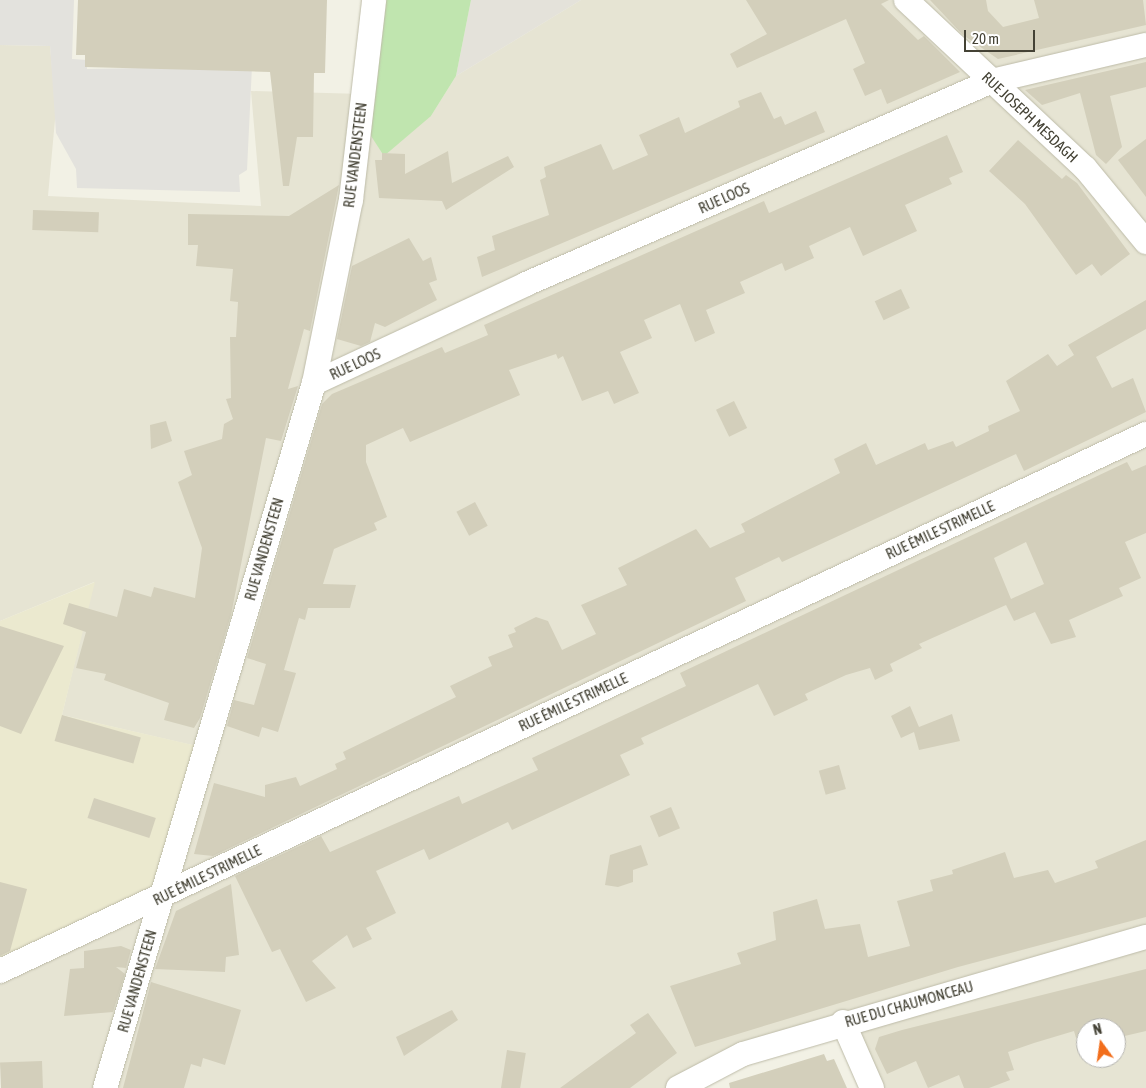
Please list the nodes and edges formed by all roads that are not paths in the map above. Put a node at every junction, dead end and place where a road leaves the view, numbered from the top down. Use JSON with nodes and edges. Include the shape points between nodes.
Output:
{"nodes":[{"id":1,"x":374,"y":0,"type":"edge"},
{"id":2,"x":906,"y":0,"type":"edge"},
{"id":3,"x":1146,"y":45,"type":"edge"},
{"id":4,"x":992,"y":81,"type":"junction"},
{"id":5,"x":1146,"y":242,"type":"edge"},
{"id":6,"x":314,"y":383,"type":"junction"},
{"id":7,"x":1146,"y":434,"type":"edge"},
{"id":8,"x":161,"y":898,"type":"junction"},
{"id":9,"x":1146,"y":936,"type":"edge"},
{"id":10,"x":0,"y":972,"type":"edge"},
{"id":11,"x":843,"y":1022,"type":"junction"},
{"id":12,"x":106,"y":1088,"type":"edge"},
{"id":13,"x":678,"y":1088,"type":"edge"},
{"id":14,"x":872,"y":1088,"type":"edge"}],
"edges":[{"from":1,"to":6,"type":"street","name":"RUE VANDENSTEEN","via":[[351,200]]},
{"from":2,"to":4,"type":"street","name":"RUE JOSEPH MESDAGH"},
{"from":3,"to":4,"type":"street","name":"RUE LOOS"},
{"from":4,"to":5,"type":"street","name":"RUE JOSEPH MESDAGH","via":[[1085,168]]},
{"from":4,"to":6,"type":"street","name":"RUE LOOS","via":[[526,284]]},
{"from":6,"to":8,"type":"street","name":"RUE VANDENSTEEN"},
{"from":7,"to":8,"type":"street","name":"RUE ÉMILE STRIMELLE"},
{"from":8,"to":10,"type":"street","name":"RUE ÉMILE STRIMELLE"},
{"from":8,"to":12,"type":"street","name":"RUE VANDENSTEEN"},
{"from":9,"to":11,"type":"street","name":"RUE DU CHAUMONCEAU"},
{"from":11,"to":13,"type":"street","name":"RUE DU CHAUMONCEAU","via":[[743,1054]]},
{"from":11,"to":14,"type":"street"}]}
